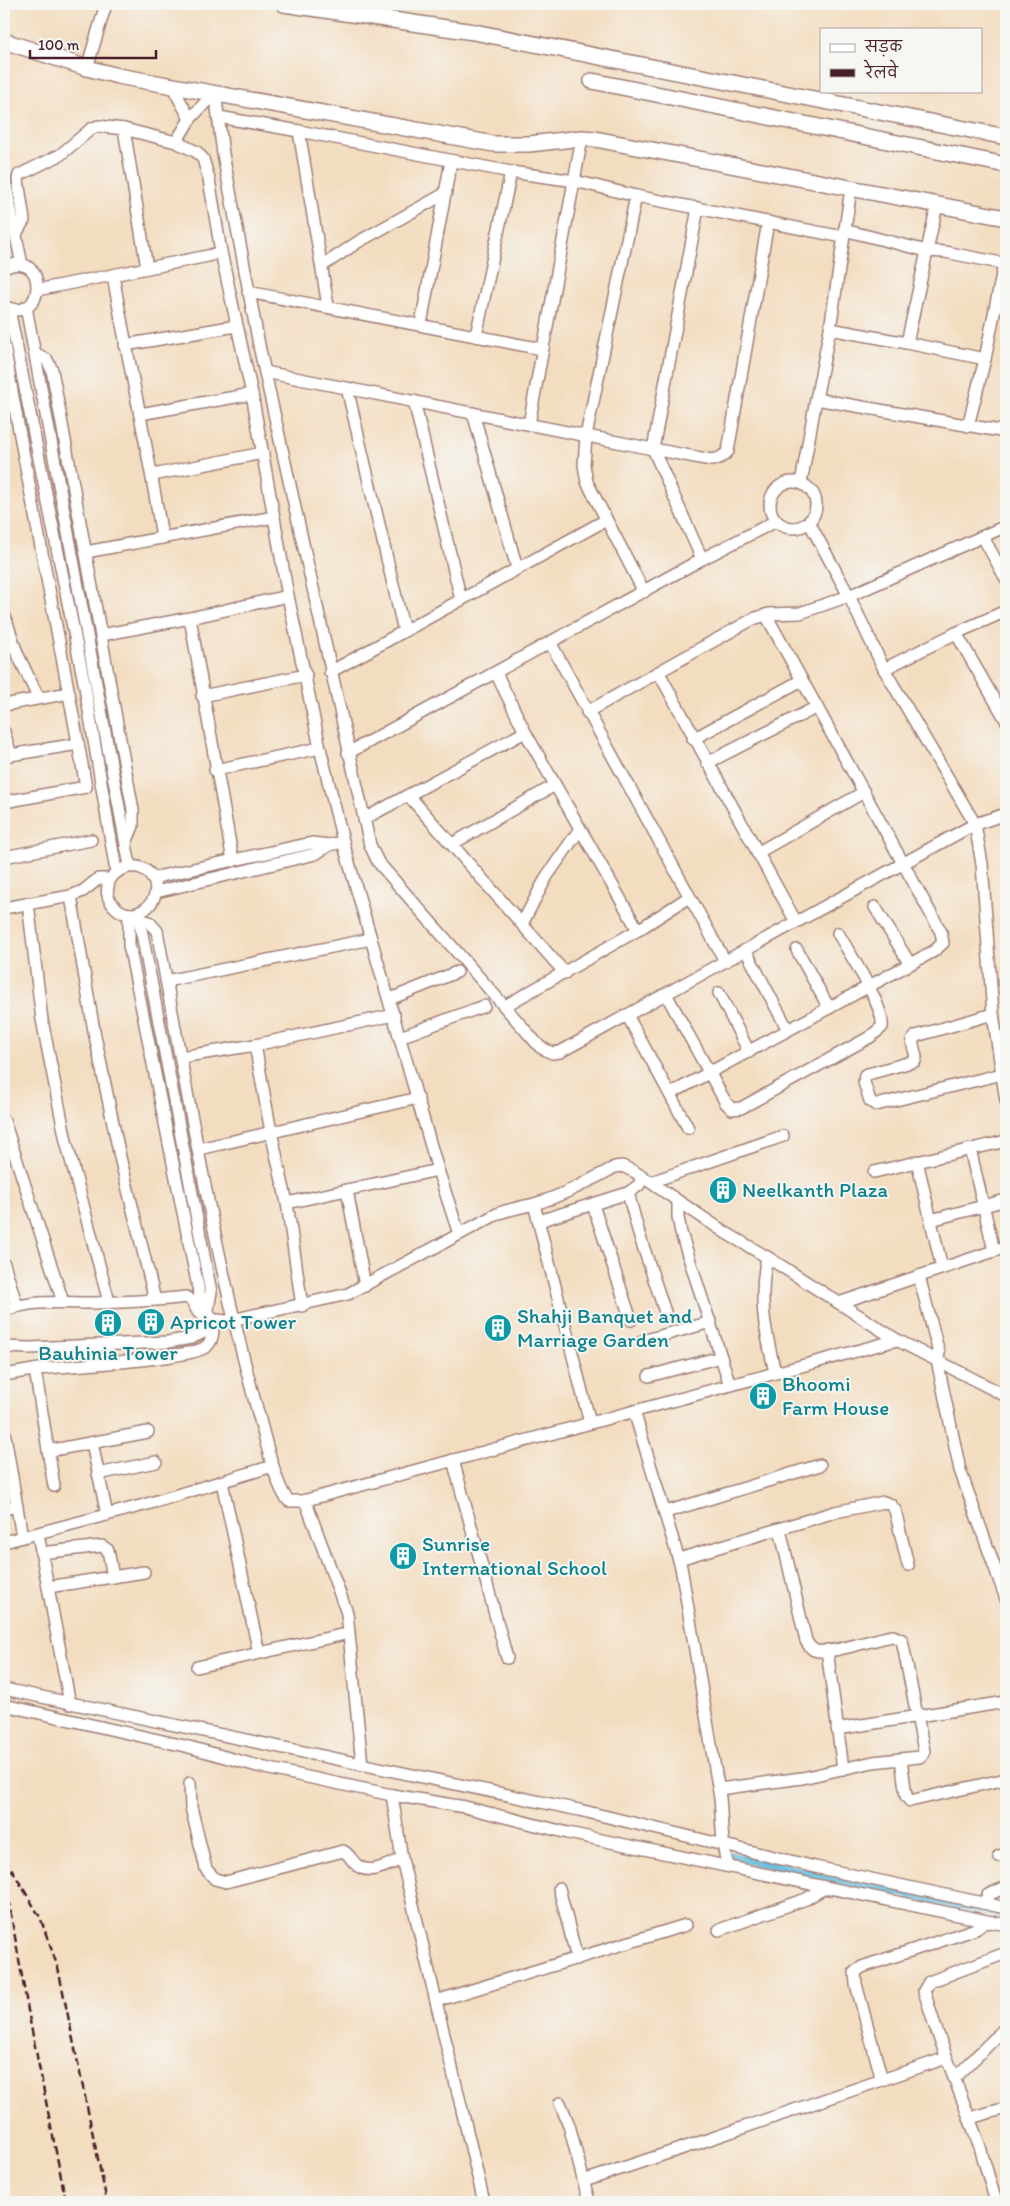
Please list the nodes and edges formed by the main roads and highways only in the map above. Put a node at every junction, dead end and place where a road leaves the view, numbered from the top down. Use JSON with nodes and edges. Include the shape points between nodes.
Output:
{"nodes":[{"id":1,"x":284,"y":4,"type":"edge"},
{"id":2,"x":332,"y":7,"type":"edge"},
{"id":3,"x":4,"y":41,"type":"edge"},
{"id":4,"x":592,"y":81,"type":"dead end"},
{"id":5,"x":1006,"y":137,"type":"edge"},
{"id":6,"x":1006,"y":165,"type":"edge"},
{"id":7,"x":1006,"y":218,"type":"edge"}],
"edges":[{"from":1,"to":2,"type":"main road"},
{"from":2,"to":5,"type":"main road"},
{"from":3,"to":7,"type":"main road","via":[[87,68],[144,81],[494,144],[582,138]]},
{"from":4,"to":6,"type":"main road"}]}
